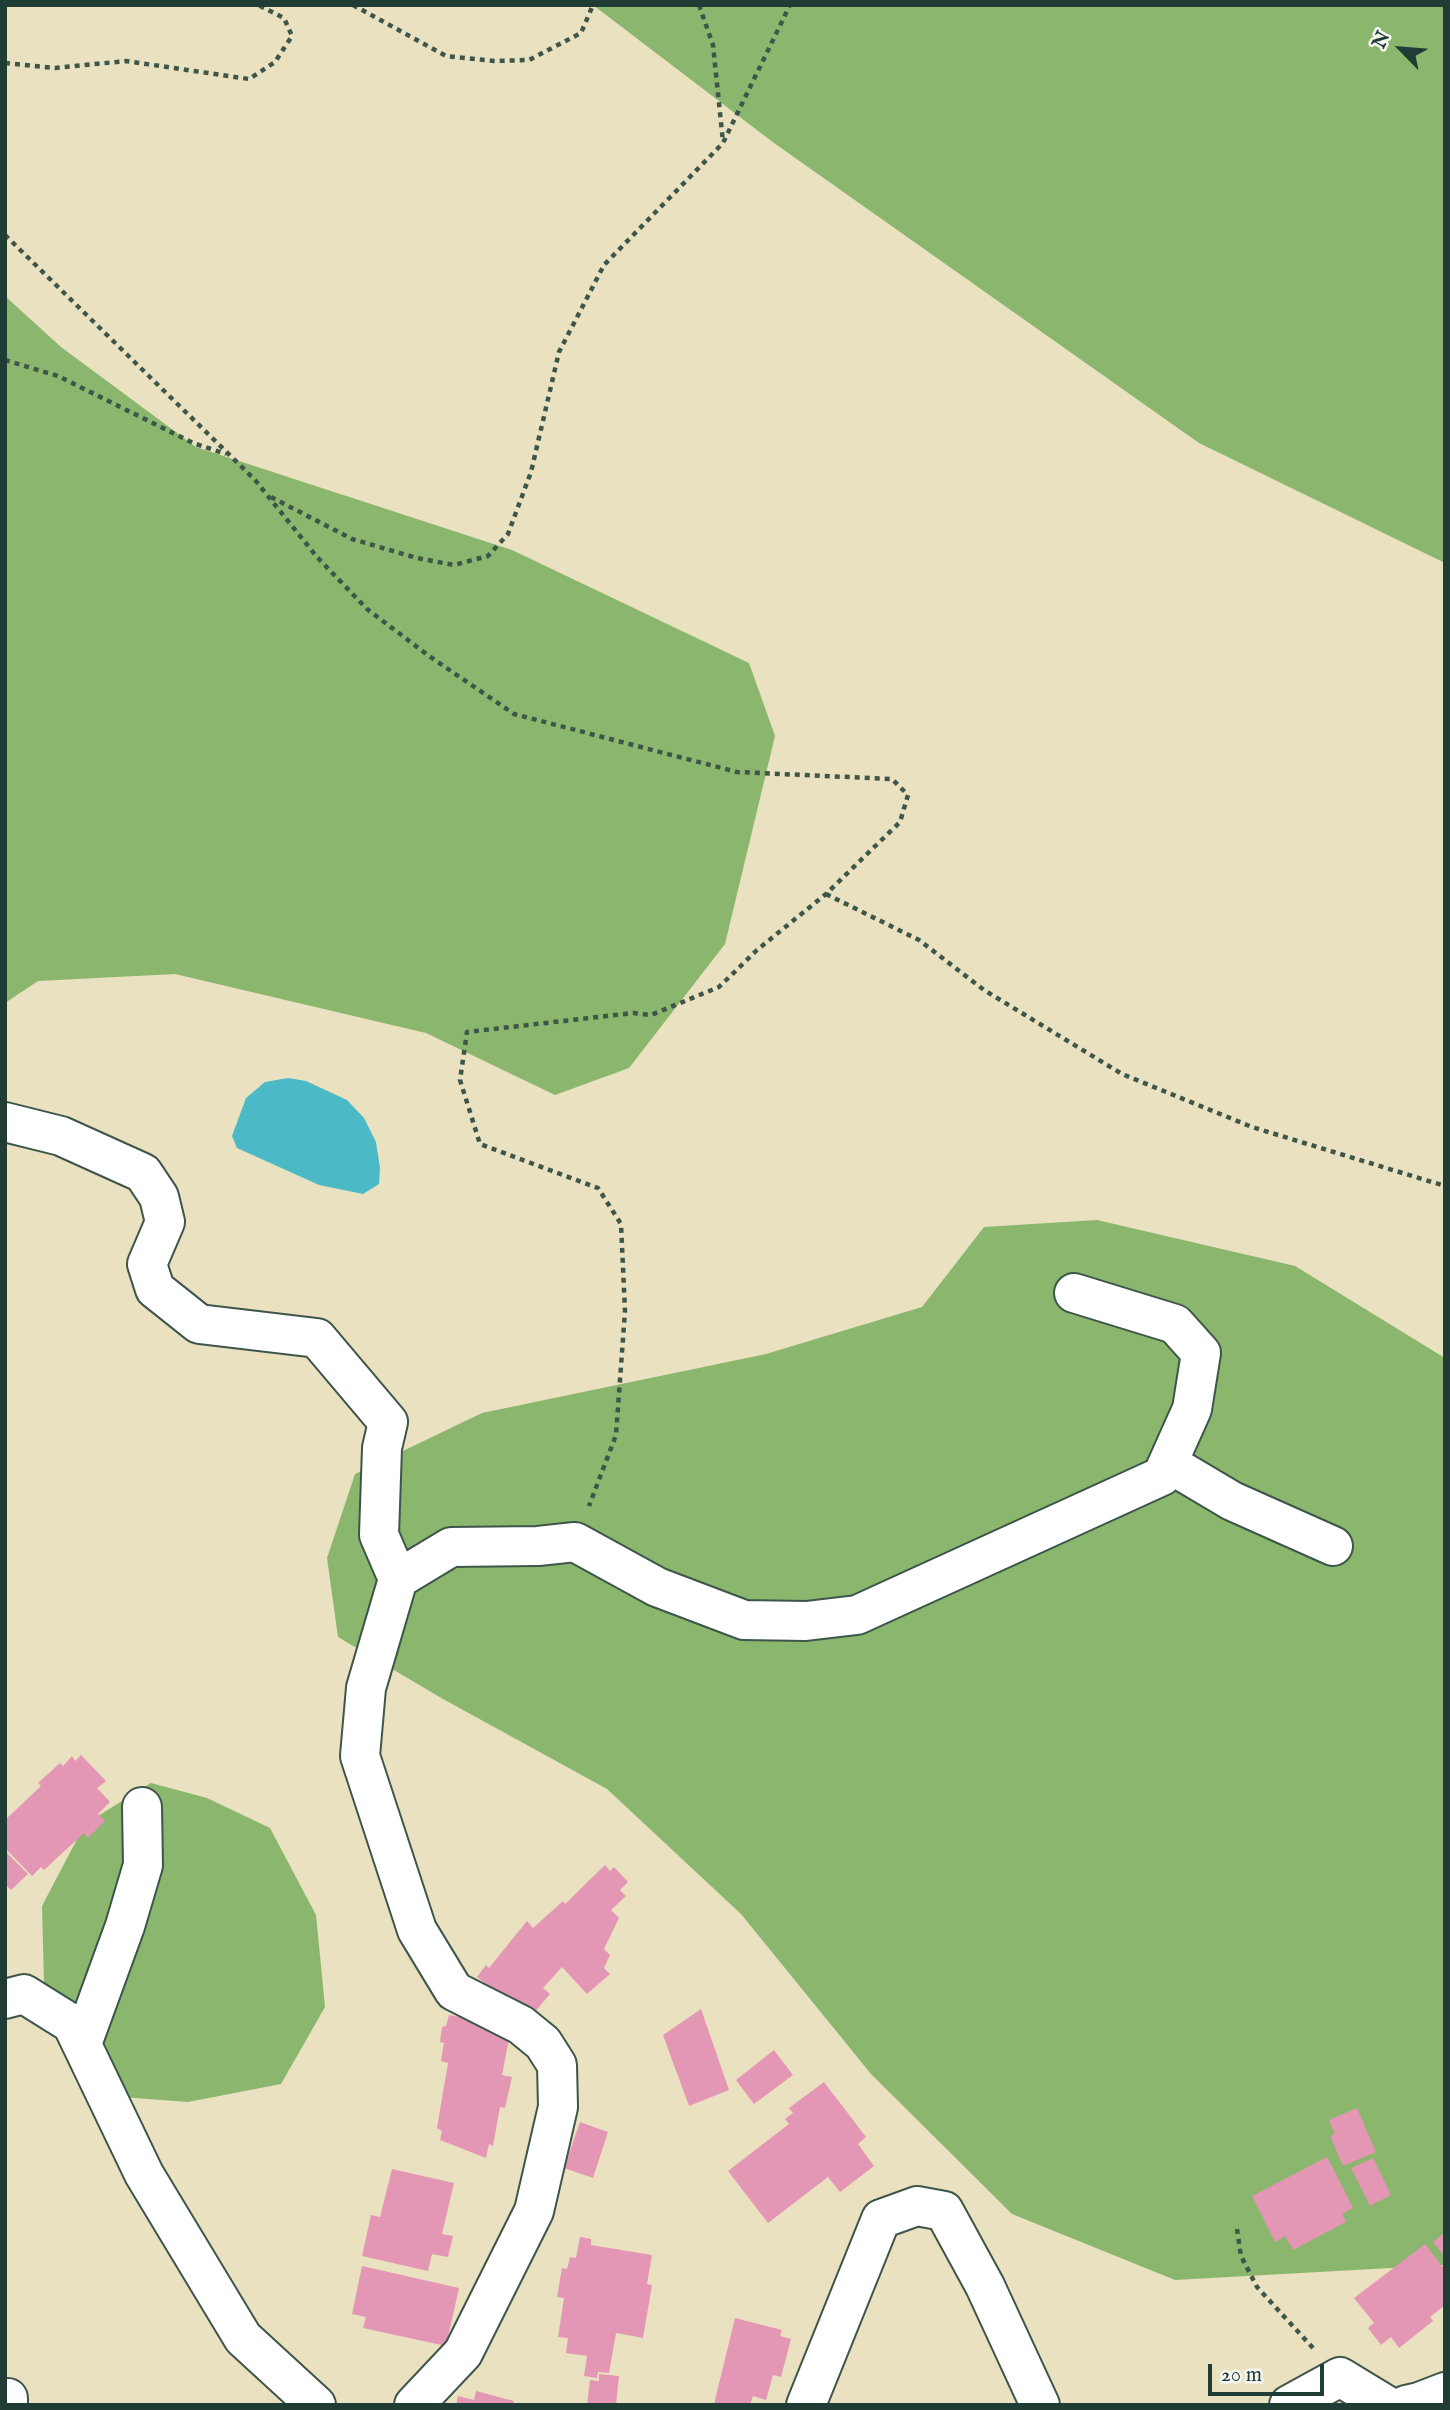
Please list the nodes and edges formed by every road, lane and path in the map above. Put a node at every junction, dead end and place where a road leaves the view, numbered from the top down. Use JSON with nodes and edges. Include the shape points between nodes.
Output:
{"nodes":[{"id":1,"x":258,"y":5,"type":"edge"},
{"id":2,"x":353,"y":5,"type":"edge"},
{"id":3,"x":593,"y":5,"type":"edge"},
{"id":4,"x":699,"y":5,"type":"edge"},
{"id":5,"x":790,"y":5,"type":"edge"},
{"id":6,"x":5,"y":63,"type":"edge"},
{"id":7,"x":723,"y":143,"type":"junction"},
{"id":8,"x":5,"y":235,"type":"edge"},
{"id":9,"x":5,"y":360,"type":"edge"},
{"id":10,"x":230,"y":456,"type":"junction"},
{"id":11,"x":267,"y":495,"type":"junction"},
{"id":12,"x":826,"y":894,"type":"junction"},
{"id":13,"x":5,"y":1122,"type":"edge"},
{"id":14,"x":1445,"y":1186,"type":"edge"},
{"id":15,"x":1074,"y":1293,"type":"dead end"},
{"id":16,"x":1168,"y":1463,"type":"junction"},
{"id":17,"x":575,"y":1542,"type":"junction"},
{"id":18,"x":1333,"y":1546,"type":"dead end"},
{"id":19,"x":398,"y":1579,"type":"junction"},
{"id":20,"x":142,"y":1807,"type":"dead end"},
{"id":21,"x":5,"y":1999,"type":"edge"},
{"id":22,"x":82,"y":2044,"type":"junction"},
{"id":23,"x":1237,"y":2229,"type":"dead end"},
{"id":24,"x":1340,"y":2377,"type":"junction"},
{"id":25,"x":1445,"y":2392,"type":"edge"},
{"id":26,"x":5,"y":2399,"type":"edge"},
{"id":27,"x":8,"y":2405,"type":"edge"},
{"id":28,"x":316,"y":2405,"type":"edge"},
{"id":29,"x":414,"y":2405,"type":"edge"},
{"id":30,"x":806,"y":2405,"type":"edge"},
{"id":31,"x":1040,"y":2405,"type":"edge"},
{"id":32,"x":1289,"y":2405,"type":"edge"},
{"id":33,"x":1386,"y":2405,"type":"edge"},
{"id":34,"x":1406,"y":2405,"type":"edge"}],
"edges":[{"from":1,"to":6,"type":"path","via":[[284,18],[292,36],[275,62],[249,79],[126,61],[55,68]]},
{"from":2,"to":3,"type":"path","via":[[446,56],[494,61],[529,60],[581,33]]},
{"from":4,"to":7,"type":"path","via":[[713,46]]},
{"from":5,"to":7,"type":"path"},
{"from":7,"to":11,"type":"path","via":[[604,265],[559,352],[531,472],[508,534],[488,556],[454,565],[417,558],[352,539]]},
{"from":8,"to":10,"type":"path"},
{"from":9,"to":10,"type":"path","via":[[58,376],[193,443]]},
{"from":10,"to":11,"type":"path"},
{"from":11,"to":12,"type":"path","via":[[367,609],[514,714],[737,772],[892,779],[908,795],[900,822]]},
{"from":12,"to":14,"type":"path","via":[[919,940],[984,990],[1122,1074],[1252,1127]]},
{"from":12,"to":17,"type":"path","via":[[719,987],[651,1015],[633,1013],[467,1032],[460,1080],[480,1144],[598,1188],[621,1224],[625,1311],[616,1435]]},
{"from":13,"to":19,"type":"street","via":[[61,1136],[144,1173],[159,1197],[165,1222],[147,1264],[155,1289],[199,1324],[317,1338],[388,1422],[382,1448],[379,1535]]},
{"from":15,"to":16,"type":"street","via":[[1175,1324],[1201,1353],[1192,1409]]},
{"from":16,"to":17,"type":"street","via":[[1162,1476],[857,1615],[806,1621],[744,1620],[657,1587]]},
{"from":16,"to":18,"type":"street","via":[[1232,1501]]},
{"from":17,"to":19,"type":"street","via":[[451,1547]]},
{"from":19,"to":29,"type":"street","via":[[366,1688],[360,1756],[417,1930],[454,1991],[521,2025],[543,2043],[557,2065],[558,2107],[534,2211],[463,2353]]},
{"from":20,"to":22,"type":"street","via":[[143,1865]]},
{"from":21,"to":22,"type":"street","via":[[24,1994],[72,2024]]},
{"from":22,"to":28,"type":"street","via":[[144,2174],[243,2338]]},
{"from":23,"to":24,"type":"path","via":[[1241,2256],[1256,2287]]},
{"from":24,"to":32,"type":"street"},
{"from":24,"to":33,"type":"street"},
{"from":25,"to":34,"type":"street"},
{"from":26,"to":27,"type":"street"},
{"from":30,"to":31,"type":"street","via":[[881,2219],[917,2206],[944,2211]]}]}
